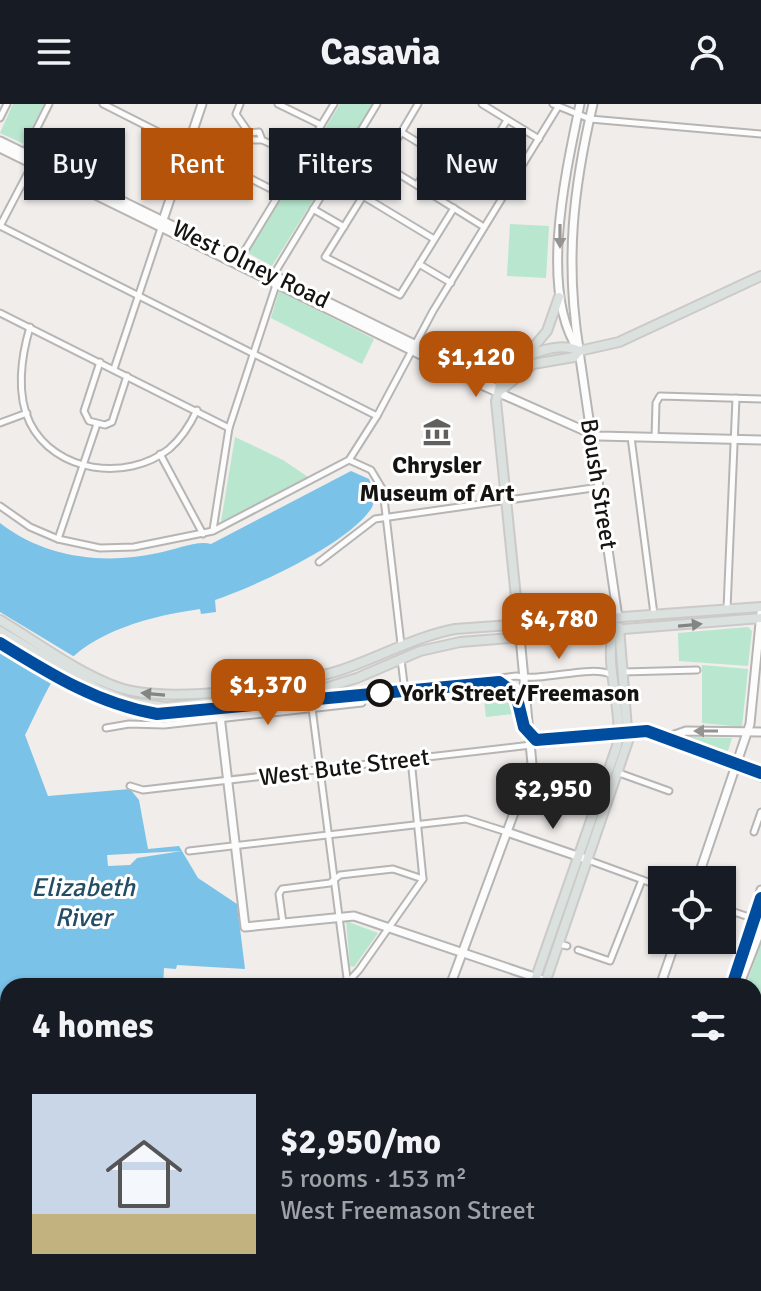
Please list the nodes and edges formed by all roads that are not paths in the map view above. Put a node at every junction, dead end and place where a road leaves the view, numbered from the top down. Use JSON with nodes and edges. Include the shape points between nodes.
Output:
{"nodes":[{"id":1,"x":7,"y":104,"type":"edge"},
{"id":2,"x":49,"y":104,"type":"edge"},
{"id":3,"x":103,"y":104,"type":"edge"},
{"id":4,"x":202,"y":104,"type":"edge"},
{"id":5,"x":240,"y":104,"type":"edge"},
{"id":6,"x":278,"y":104,"type":"edge"},
{"id":7,"x":334,"y":104,"type":"edge"},
{"id":8,"x":377,"y":104,"type":"edge"},
{"id":9,"x":418,"y":104,"type":"edge"},
{"id":10,"x":482,"y":104,"type":"edge"},
{"id":11,"x":580,"y":104,"type":"edge"},
{"id":12,"x":593,"y":104,"type":"edge"},
{"id":13,"x":555,"y":105,"type":"edge"},
{"id":14,"x":577,"y":116,"type":"junction"},
{"id":15,"x":0,"y":118,"type":"edge"},
{"id":16,"x":590,"y":119,"type":"junction"},
{"id":17,"x":507,"y":120,"type":"junction"},
{"id":18,"x":321,"y":125,"type":"junction"},
{"id":19,"x":152,"y":128,"type":"edge"},
{"id":20,"x":194,"y":128,"type":"edge"},
{"id":21,"x":319,"y":128,"type":"edge"},
{"id":22,"x":362,"y":128,"type":"edge"},
{"id":23,"x":502,"y":128,"type":"edge"},
{"id":24,"x":401,"y":132,"type":"joint"},
{"id":25,"x":761,"y":134,"type":"edge"},
{"id":26,"x":539,"y":139,"type":"junction"},
{"id":27,"x":0,"y":141,"type":"edge"},
{"id":28,"x":417,"y":142,"type":"edge"},
{"id":29,"x":269,"y":143,"type":"edge"},
{"id":30,"x":0,"y":148,"type":"edge"},
{"id":31,"x":23,"y":156,"type":"junction"},
{"id":32,"x":526,"y":160,"type":"edge"},
{"id":33,"x":401,"y":175,"type":"edge"},
{"id":34,"x":24,"y":180,"type":"edge"},
{"id":35,"x":417,"y":185,"type":"edge"},
{"id":36,"x":112,"y":200,"type":"edge"},
{"id":37,"x":170,"y":200,"type":"edge"},
{"id":38,"x":275,"y":200,"type":"edge"},
{"id":39,"x":318,"y":200,"type":"edge"},
{"id":40,"x":361,"y":200,"type":"edge"},
{"id":41,"x":370,"y":200,"type":"edge"},
{"id":42,"x":441,"y":200,"type":"edge"},
{"id":43,"x":501,"y":200,"type":"edge"},
{"id":44,"x":454,"y":208,"type":"junction"},
{"id":45,"x":313,"y":209,"type":"junction"},
{"id":46,"x":162,"y":225,"type":"junction"},
{"id":47,"x":0,"y":226,"type":"edge"},
{"id":48,"x":344,"y":227,"type":"junction"},
{"id":49,"x":484,"y":227,"type":"junction"},
{"id":50,"x":434,"y":239,"type":"junction"},
{"id":51,"x":239,"y":261,"type":"junction"},
{"id":52,"x":419,"y":264,"type":"junction"},
{"id":53,"x":761,"y":276,"type":"edge"},
{"id":54,"x":275,"y":278,"type":"junction"},
{"id":55,"x":451,"y":283,"type":"junction"},
{"id":56,"x":559,"y":297,"type":"junction"},
{"id":57,"x":138,"y":298,"type":"junction"},
{"id":58,"x":0,"y":313,"type":"edge"},
{"id":59,"x":30,"y":327,"type":"junction"},
{"id":60,"x":414,"y":347,"type":"junction"},
{"id":61,"x":579,"y":351,"type":"junction"},
{"id":62,"x":252,"y":354,"type":"junction"},
{"id":63,"x":100,"y":362,"type":"junction"},
{"id":64,"x":520,"y":363,"type":"junction"},
{"id":65,"x":114,"y":369,"type":"junction"},
{"id":66,"x":127,"y":376,"type":"junction"},
{"id":67,"x":500,"y":391,"type":"junction"},
{"id":68,"x":736,"y":398,"type":"junction"},
{"id":69,"x":761,"y":399,"type":"edge"},
{"id":70,"x":197,"y":410,"type":"junction"},
{"id":71,"x":27,"y":413,"type":"junction"},
{"id":72,"x":377,"y":416,"type":"junction"},
{"id":73,"x":0,"y":423,"type":"edge"},
{"id":74,"x":97,"y":424,"type":"junction"},
{"id":75,"x":229,"y":428,"type":"junction"},
{"id":76,"x":592,"y":434,"type":"junction"},
{"id":77,"x":631,"y":437,"type":"junction"},
{"id":78,"x":655,"y":438,"type":"junction"},
{"id":79,"x":733,"y":440,"type":"junction"},
{"id":80,"x":761,"y":440,"type":"edge"},
{"id":81,"x":160,"y":454,"type":"junction"},
{"id":82,"x":349,"y":460,"type":"junction"},
{"id":83,"x":83,"y":465,"type":"junction"},
{"id":84,"x":600,"y":487,"type":"junction"},
{"id":85,"x":505,"y":501,"type":"junction"},
{"id":86,"x":0,"y":506,"type":"edge"},
{"id":87,"x":386,"y":517,"type":"junction"},
{"id":88,"x":213,"y":531,"type":"junction"},
{"id":89,"x":203,"y":534,"type":"junction"},
{"id":90,"x":58,"y":539,"type":"junction"},
{"id":91,"x":319,"y":562,"type":"dead end"},
{"id":92,"x":761,"y":607,"type":"edge"},
{"id":93,"x":727,"y":609,"type":"junction"},
{"id":94,"x":654,"y":616,"type":"junction"},
{"id":95,"x":761,"y":617,"type":"edge"},
{"id":96,"x":618,"y":618,"type":"junction"},
{"id":97,"x":0,"y":620,"type":"edge"},
{"id":98,"x":518,"y":624,"type":"junction"},
{"id":99,"x":616,"y":630,"type":"junction"},
{"id":100,"x":0,"y":631,"type":"edge"},
{"id":101,"x":520,"y":637,"type":"junction"},
{"id":102,"x":401,"y":644,"type":"junction"},
{"id":103,"x":400,"y":658,"type":"junction"},
{"id":104,"x":697,"y":670,"type":"dead end"},
{"id":105,"x":618,"y":675,"type":"junction"},
{"id":106,"x":524,"y":678,"type":"junction"},
{"id":107,"x":89,"y":679,"type":"junction"},
{"id":108,"x":217,"y":690,"type":"junction"},
{"id":109,"x":219,"y":702,"type":"junction"},
{"id":110,"x":362,"y":703,"type":"dead end"},
{"id":111,"x":312,"y":708,"type":"junction"},
{"id":112,"x":221,"y":719,"type":"junction"},
{"id":113,"x":106,"y":728,"type":"dead end"},
{"id":114,"x":748,"y":732,"type":"junction"},
{"id":115,"x":761,"y":732,"type":"edge"},
{"id":116,"x":624,"y":734,"type":"junction"},
{"id":117,"x":666,"y":738,"type":"junction"},
{"id":118,"x":532,"y":744,"type":"junction"},
{"id":119,"x":411,"y":759,"type":"junction"},
{"id":120,"x":736,"y":768,"type":"junction"},
{"id":121,"x":320,"y":770,"type":"junction"},
{"id":122,"x":619,"y":773,"type":"junction"},
{"id":123,"x":761,"y":777,"type":"edge"},
{"id":124,"x":228,"y":781,"type":"junction"},
{"id":125,"x":130,"y":786,"type":"dead end"},
{"id":126,"x":669,"y":791,"type":"dead end"},
{"id":127,"x":761,"y":812,"type":"edge"},
{"id":128,"x":419,"y":824,"type":"junction"},
{"id":129,"x":507,"y":832,"type":"junction"},
{"id":130,"x":754,"y":832,"type":"dead end"},
{"id":131,"x":328,"y":835,"type":"junction"},
{"id":132,"x":236,"y":846,"type":"junction"},
{"id":133,"x":189,"y":851,"type":"dead end"},
{"id":134,"x":584,"y":859,"type":"junction"},
{"id":135,"x":702,"y":866,"type":"edge"},
{"id":136,"x":423,"y":879,"type":"junction"},
{"id":137,"x":642,"y":880,"type":"junction"},
{"id":138,"x":333,"y":881,"type":"junction"},
{"id":139,"x":648,"y":882,"type":"edge"},
{"id":140,"x":761,"y":890,"type":"edge"},
{"id":141,"x":736,"y":913,"type":"edge"},
{"id":142,"x":337,"y":916,"type":"junction"},
{"id":143,"x":751,"y":918,"type":"junction"},
{"id":144,"x":761,"y":921,"type":"edge"},
{"id":145,"x":283,"y":923,"type":"junction"},
{"id":146,"x":391,"y":928,"type":"junction"},
{"id":147,"x":761,"y":929,"type":"edge"},
{"id":148,"x":578,"y":950,"type":"dead end"},
{"id":149,"x":462,"y":952,"type":"junction"},
{"id":150,"x":671,"y":954,"type":"edge"},
{"id":151,"x":347,"y":978,"type":"edge"},
{"id":152,"x":353,"y":978,"type":"edge"},
{"id":153,"x":453,"y":978,"type":"edge"},
{"id":154,"x":530,"y":978,"type":"edge"},
{"id":155,"x":541,"y":978,"type":"edge"},
{"id":156,"x":542,"y":978,"type":"edge"},
{"id":157,"x":663,"y":978,"type":"edge"},
{"id":158,"x":732,"y":978,"type":"edge"},
{"id":159,"x":742,"y":978,"type":"edge"}],
"edges":[{"from":1,"to":15,"type":"street"},
{"from":2,"to":31,"type":"street"},
{"from":3,"to":19,"type":"street"},
{"from":4,"to":20,"type":"street"},
{"from":5,"to":29,"type":"street","via":[[236,114],[252,140]]},
{"from":6,"to":18,"type":"street"},
{"from":7,"to":18,"type":"street"},
{"from":8,"to":22,"type":"street"},
{"from":9,"to":24,"type":"street"},
{"from":10,"to":17,"type":"street"},
{"from":11,"to":14,"type":"street"},
{"from":12,"to":16,"type":"street"},
{"from":13,"to":14,"type":"street"},
{"from":13,"to":26,"type":"street"},
{"from":14,"to":16,"type":"street"},
{"from":14,"to":56,"type":"street","one_way":true,"via":[[561,201]]},
{"from":16,"to":25,"type":"street"},
{"from":16,"to":61,"type":"street","via":[[570,239]]},
{"from":17,"to":23,"type":"street"},
{"from":17,"to":26,"type":"street"},
{"from":18,"to":21,"type":"street"},
{"from":24,"to":28,"type":"street"},
{"from":26,"to":32,"type":"street"},
{"from":27,"to":31,"type":"street","name":"West Olney Road"},
{"from":30,"to":31,"type":"street","name":"West Olney Road"},
{"from":33,"to":35,"type":"street"},
{"from":34,"to":47,"type":"street"},
{"from":36,"to":46,"type":"street","name":"West Olney Road"},
{"from":37,"to":46,"type":"street"},
{"from":38,"to":51,"type":"street"},
{"from":39,"to":45,"type":"street"},
{"from":40,"to":48,"type":"street"},
{"from":41,"to":50,"type":"street"},
{"from":42,"to":44,"type":"street"},
{"from":43,"to":49,"type":"street"},
{"from":44,"to":49,"type":"street"},
{"from":44,"to":50,"type":"street"},
{"from":45,"to":48,"type":"street"},
{"from":45,"to":54,"type":"street"},
{"from":46,"to":51,"type":"street","name":"West Olney Road"},
{"from":46,"to":57,"type":"street"},
{"from":47,"to":57,"type":"street"},
{"from":48,"to":52,"type":"street","via":[[325,257],[355,273],[400,295]]},
{"from":49,"to":55,"type":"street"},
{"from":50,"to":52,"type":"street"},
{"from":51,"to":54,"type":"street","name":"West Olney Road"},
{"from":52,"to":55,"type":"street"},
{"from":53,"to":61,"type":"main road","via":[[619,342]]},
{"from":54,"to":60,"type":"street","name":"West Olney Road"},
{"from":54,"to":62,"type":"street"},
{"from":55,"to":60,"type":"street"},
{"from":56,"to":61,"type":"street"},
{"from":56,"to":64,"type":"main road","via":[[547,331]]},
{"from":57,"to":62,"type":"street"},
{"from":57,"to":65,"type":"street"},
{"from":58,"to":59,"type":"street"},
{"from":59,"to":63,"type":"street"},
{"from":59,"to":71,"type":"street","via":[[22,366]]},
{"from":60,"to":67,"type":"street","name":"West Olney Road"},
{"from":60,"to":72,"type":"street"},
{"from":61,"to":64,"type":"main road","via":[[551,349]]},
{"from":61,"to":67,"type":"main road","via":[[574,357],[533,364]]},
{"from":61,"to":76,"type":"street","name":"Boush Street"},
{"from":62,"to":72,"type":"street"},
{"from":62,"to":75,"type":"street"},
{"from":63,"to":65,"type":"street"},
{"from":63,"to":74,"type":"street","via":[[84,411]]},
{"from":64,"to":67,"type":"main road","via":[[501,382]]},
{"from":65,"to":66,"type":"street"},
{"from":66,"to":70,"type":"street"},
{"from":66,"to":74,"type":"street","via":[[112,422]]},
{"from":67,"to":76,"type":"street","name":"West Olney Road"},
{"from":67,"to":85,"type":"main road","via":[[496,414]]},
{"from":68,"to":69,"type":"street"},
{"from":68,"to":78,"type":"street","via":[[658,397]]},
{"from":68,"to":79,"type":"street"},
{"from":70,"to":75,"type":"street"},
{"from":70,"to":81,"type":"street","via":[[185,433]]},
{"from":71,"to":73,"type":"street"},
{"from":71,"to":83,"type":"street","via":[[43,442]]},
{"from":72,"to":82,"type":"street"},
{"from":74,"to":83,"type":"street"},
{"from":75,"to":88,"type":"street"},
{"from":76,"to":77,"type":"street","name":"West Olney Road"},
{"from":76,"to":84,"type":"street","name":"Boush Street"},
{"from":77,"to":78,"type":"street","name":"West Olney Road"},
{"from":77,"to":94,"type":"street"},
{"from":78,"to":79,"type":"street","name":"West Olney Road"},
{"from":79,"to":80,"type":"street","name":"West Olney Road"},
{"from":79,"to":93,"type":"street"},
{"from":81,"to":83,"type":"street","via":[[105,470]]},
{"from":81,"to":89,"type":"street"},
{"from":82,"to":87,"type":"street","via":[[379,479]]},
{"from":82,"to":88,"type":"street"},
{"from":83,"to":90,"type":"street"},
{"from":84,"to":85,"type":"street"},
{"from":84,"to":96,"type":"street","name":"Boush Street"},
{"from":85,"to":87,"type":"street"},
{"from":85,"to":98,"type":"main road"},
{"from":86,"to":90,"type":"street"},
{"from":87,"to":91,"type":"street","via":[[365,524]]},
{"from":87,"to":102,"type":"street"},
{"from":88,"to":89,"type":"street"},
{"from":89,"to":90,"type":"street","via":[[134,547],[100,548]]},
{"from":92,"to":93,"type":"main road"},
{"from":93,"to":94,"type":"main road"},
{"from":94,"to":96,"type":"main road"},
{"from":99,"to":95,"type":"main road","one_way":true},
{"from":95,"to":114,"type":"street"},
{"from":96,"to":98,"type":"main road"},
{"from":96,"to":99,"type":"main road","name":"Boush Street"},
{"from":97,"to":107,"type":"main road"},
{"from":98,"to":101,"type":"main road"},
{"from":98,"to":102,"type":"main road","via":[[455,629]]},
{"from":99,"to":101,"type":"main road"},
{"from":99,"to":105,"type":"main road","name":"Boush Street"},
{"from":100,"to":107,"type":"main road"},
{"from":101,"to":103,"type":"main road","via":[[460,642]]},
{"from":101,"to":106,"type":"street"},
{"from":102,"to":108,"type":"main road","via":[[314,678]]},
{"from":103,"to":106,"type":"street","via":[[405,687]]},
{"from":103,"to":109,"type":"main road","via":[[317,691]]},
{"from":104,"to":105,"type":"street"},
{"from":105,"to":106,"type":"street"},
{"from":105,"to":116,"type":"main road","name":"Boush Street"},
{"from":106,"to":118,"type":"street"},
{"from":108,"to":107,"type":"main road","one_way":true,"via":[[150,695]]},
{"from":107,"to":109,"type":"main road","via":[[123,699],[153,706]]},
{"from":108,"to":109,"type":"street"},
{"from":109,"to":112,"type":"street"},
{"from":110,"to":111,"type":"street"},
{"from":111,"to":112,"type":"street"},
{"from":111,"to":121,"type":"street"},
{"from":112,"to":113,"type":"street"},
{"from":112,"to":124,"type":"street"},
{"from":114,"to":115,"type":"street","name":"West Bute Street"},
{"from":114,"to":117,"type":"street","name":"West Bute Street","one_way":true,"via":[[686,731]]},
{"from":114,"to":120,"type":"street"},
{"from":116,"to":117,"type":"street","name":"West Bute Street","via":[[646,732]]},
{"from":116,"to":118,"type":"street","name":"West Bute Street"},
{"from":116,"to":122,"type":"main road","name":"Boush Street"},
{"from":116,"to":134,"type":"main road","name":"Boush Street"},
{"from":117,"to":120,"type":"street"},
{"from":118,"to":119,"type":"street","name":"West Bute Street"},
{"from":118,"to":129,"type":"street","via":[[530,772]]},
{"from":119,"to":121,"type":"street","name":"West Bute Street"},
{"from":119,"to":128,"type":"street"},
{"from":120,"to":123,"type":"street"},
{"from":120,"to":135,"type":"street"},
{"from":121,"to":124,"type":"street","name":"West Bute Street"},
{"from":121,"to":131,"type":"street"},
{"from":122,"to":126,"type":"street"},
{"from":122,"to":134,"type":"main road","name":"Boush Street"},
{"from":124,"to":125,"type":"street","name":"West Bute Street","via":[[143,790]]},
{"from":124,"to":132,"type":"street"},
{"from":127,"to":130,"type":"street"},
{"from":128,"to":129,"type":"street","via":[[473,819]]},
{"from":128,"to":131,"type":"street"},
{"from":128,"to":136,"type":"street"},
{"from":129,"to":134,"type":"street"},
{"from":129,"to":149,"type":"street"},
{"from":131,"to":132,"type":"street"},
{"from":131,"to":138,"type":"street"},
{"from":132,"to":133,"type":"street"},
{"from":132,"to":145,"type":"street","via":[[245,927]]},
{"from":134,"to":137,"type":"street"},
{"from":134,"to":155,"type":"main road","name":"Boush Street"},
{"from":134,"to":156,"type":"main road","name":"Boush Street","via":[[563,945]]},
{"from":136,"to":138,"type":"street","via":[[393,869],[340,875]]},
{"from":136,"to":146,"type":"street"},
{"from":137,"to":139,"type":"street"},
{"from":137,"to":148,"type":"street","via":[[610,961]]},
{"from":138,"to":142,"type":"street"},
{"from":138,"to":145,"type":"street","via":[[280,890]]},
{"from":140,"to":143,"type":"street"},
{"from":141,"to":143,"type":"street"},
{"from":142,"to":145,"type":"street"},
{"from":142,"to":146,"type":"street"},
{"from":142,"to":151,"type":"street"},
{"from":143,"to":144,"type":"street"},
{"from":143,"to":158,"type":"street"},
{"from":146,"to":149,"type":"street"},
{"from":146,"to":152,"type":"street"},
{"from":147,"to":159,"type":"street"},
{"from":149,"to":153,"type":"street"},
{"from":149,"to":154,"type":"street"},
{"from":150,"to":157,"type":"street"}]}
